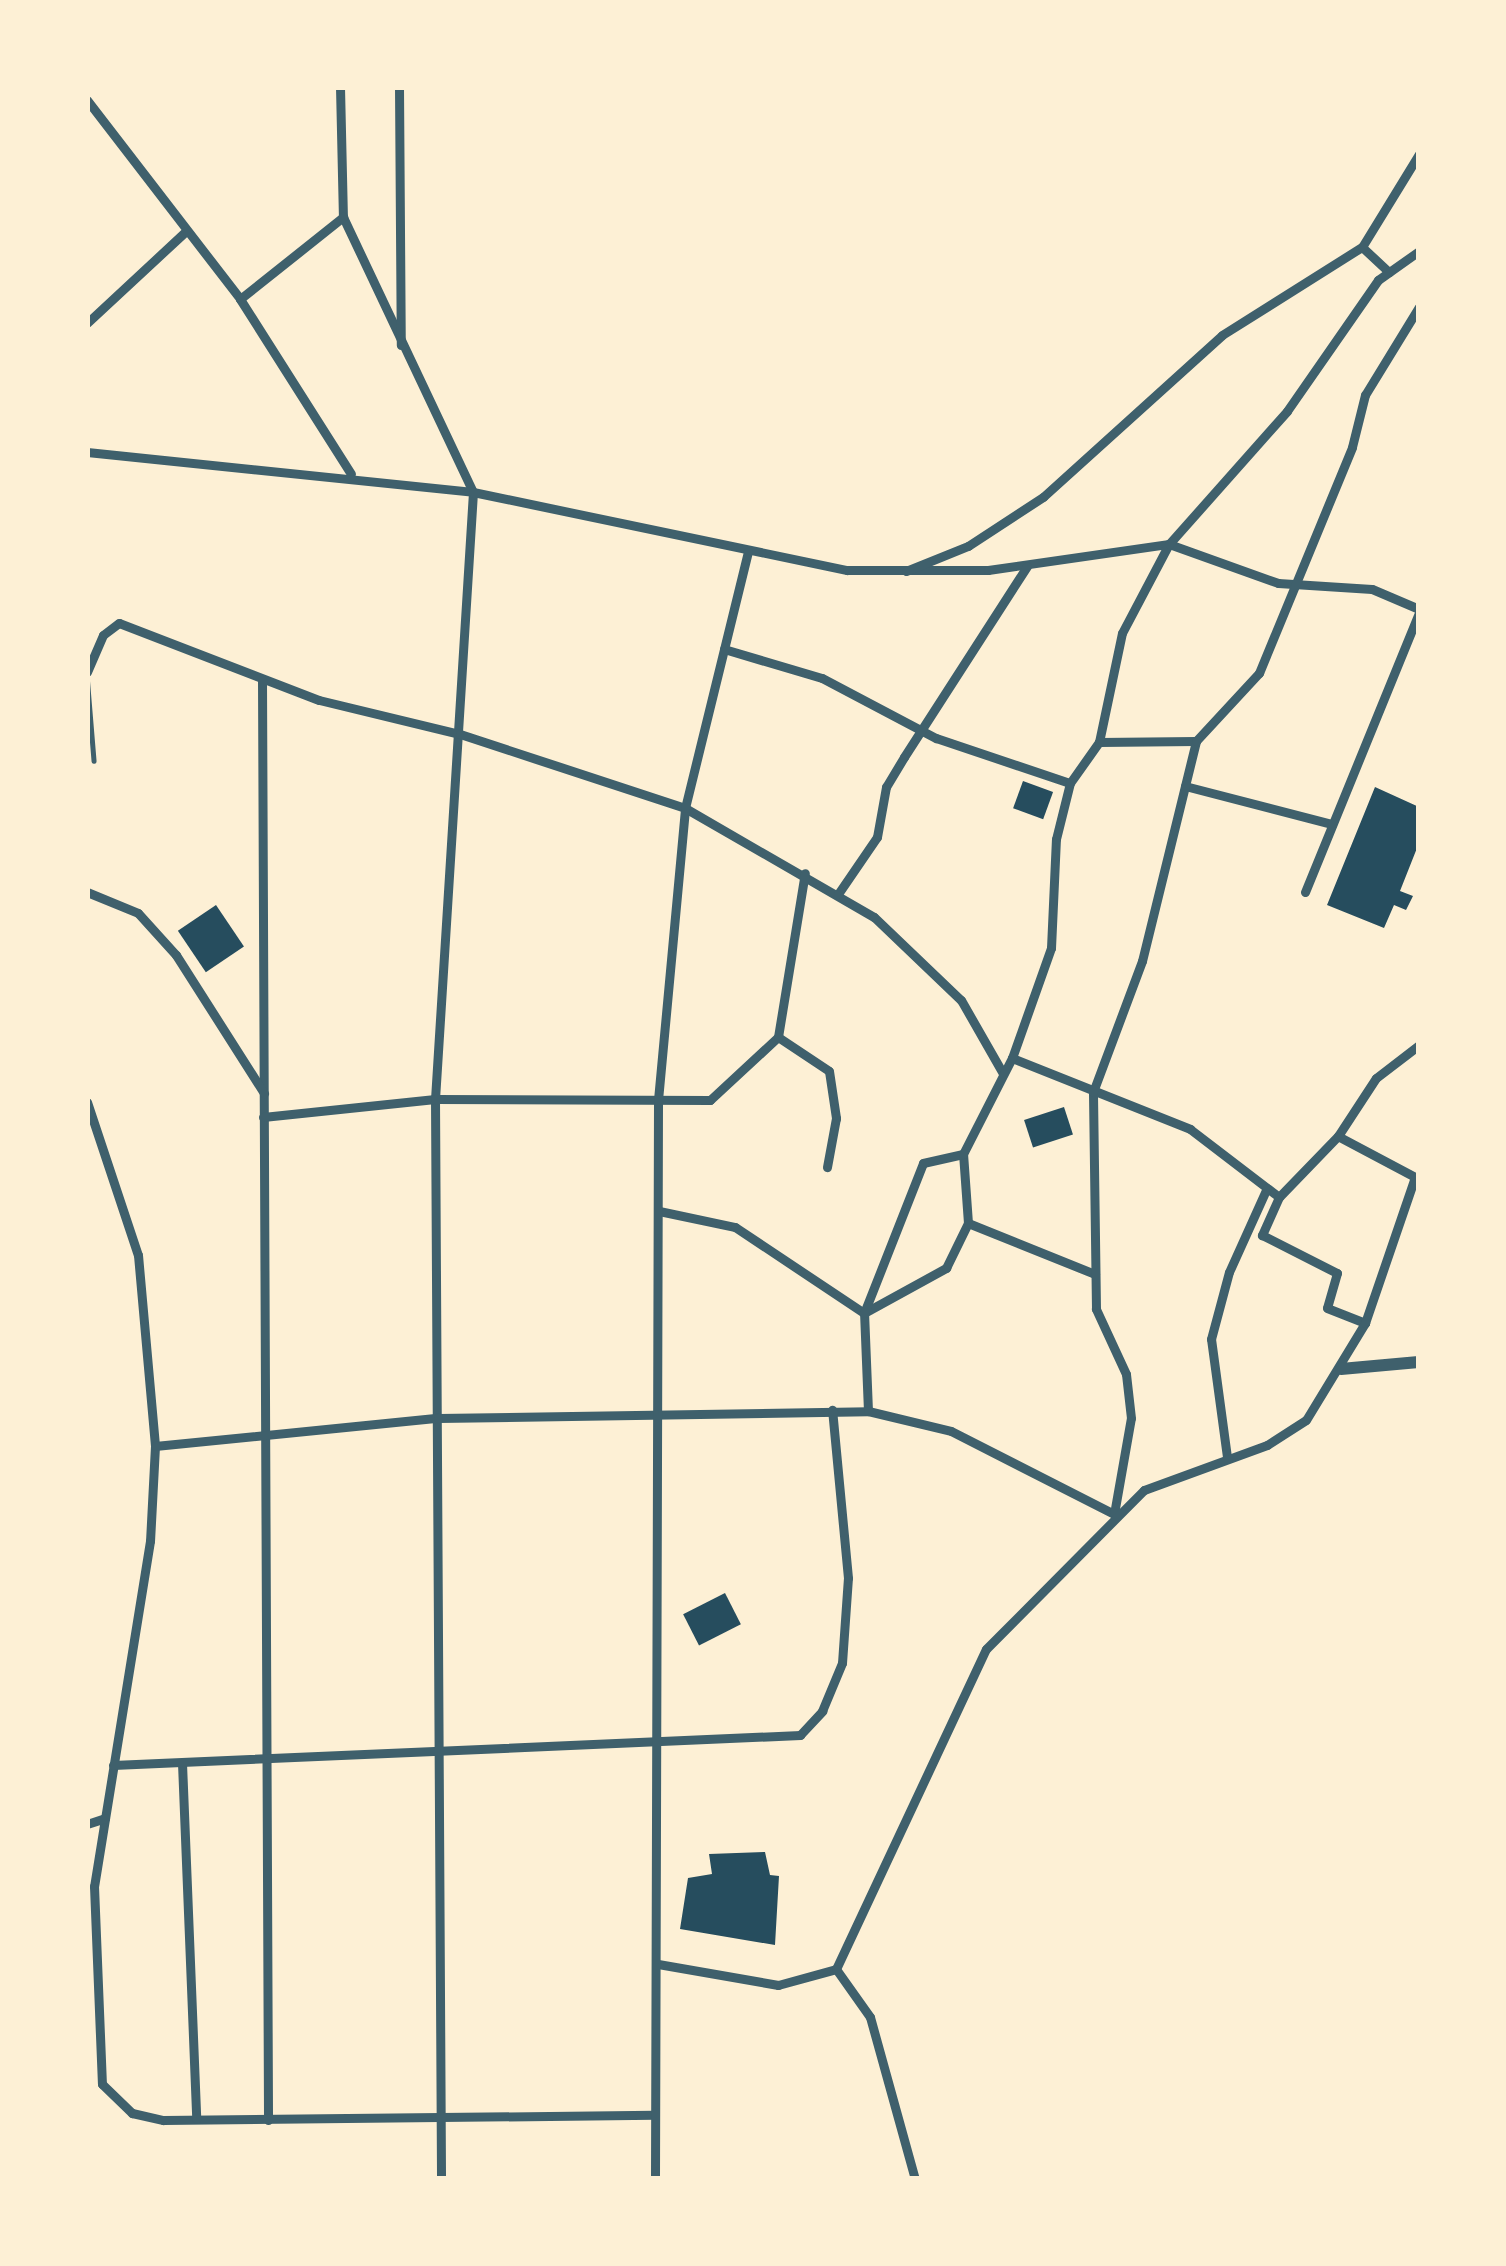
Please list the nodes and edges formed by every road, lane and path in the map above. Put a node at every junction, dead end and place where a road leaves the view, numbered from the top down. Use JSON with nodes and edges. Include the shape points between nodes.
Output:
{"nodes":[{"id":1,"x":340,"y":87,"type":"edge"},
{"id":2,"x":399,"y":87,"type":"edge"},
{"id":3,"x":87,"y":100,"type":"edge"},
{"id":4,"x":1419,"y":154,"type":"edge"},
{"id":5,"x":343,"y":217,"type":"junction"},
{"id":6,"x":187,"y":232,"type":"junction"},
{"id":7,"x":1362,"y":247,"type":"junction"},
{"id":8,"x":1419,"y":251,"type":"edge"},
{"id":9,"x":1389,"y":272,"type":"junction"},
{"id":10,"x":240,"y":299,"type":"junction"},
{"id":11,"x":1419,"y":307,"type":"edge"},
{"id":12,"x":87,"y":323,"type":"edge"},
{"id":13,"x":401,"y":350,"type":"junction"},
{"id":14,"x":87,"y":452,"type":"edge"},
{"id":15,"x":351,"y":474,"type":"junction"},
{"id":16,"x":473,"y":492,"type":"junction"},
{"id":17,"x":1168,"y":544,"type":"junction"},
{"id":18,"x":748,"y":552,"type":"junction"},
{"id":19,"x":1028,"y":566,"type":"junction"},
{"id":20,"x":898,"y":574,"type":"junction"},
{"id":21,"x":1295,"y":585,"type":"junction"},
{"id":22,"x":1419,"y":611,"type":"edge"},
{"id":23,"x":724,"y":649,"type":"junction"},
{"id":24,"x":87,"y":674,"type":"edge"},
{"id":25,"x":262,"y":680,"type":"junction"},
{"id":26,"x":920,"y":731,"type":"junction"},
{"id":27,"x":460,"y":734,"type":"junction"},
{"id":28,"x":1196,"y":741,"type":"junction"},
{"id":29,"x":1099,"y":742,"type":"junction"},
{"id":30,"x":94,"y":761,"type":"dead end"},
{"id":31,"x":1070,"y":784,"type":"junction"},
{"id":32,"x":1185,"y":786,"type":"junction"},
{"id":33,"x":685,"y":808,"type":"junction"},
{"id":34,"x":1333,"y":824,"type":"junction"},
{"id":35,"x":805,"y":873,"type":"junction"},
{"id":36,"x":87,"y":892,"type":"edge"},
{"id":37,"x":1305,"y":892,"type":"dead end"},
{"id":38,"x":838,"y":894,"type":"junction"},
{"id":39,"x":778,"y":1037,"type":"junction"},
{"id":40,"x":1419,"y":1045,"type":"edge"},
{"id":41,"x":1012,"y":1058,"type":"junction"},
{"id":42,"x":1002,"y":1072,"type":"junction"},
{"id":43,"x":1093,"y":1092,"type":"junction"},
{"id":44,"x":263,"y":1093,"type":"junction"},
{"id":45,"x":435,"y":1099,"type":"junction"},
{"id":46,"x":658,"y":1100,"type":"junction"},
{"id":47,"x":87,"y":1102,"type":"edge"},
{"id":48,"x":263,"y":1117,"type":"junction"},
{"id":49,"x":1338,"y":1136,"type":"junction"},
{"id":50,"x":963,"y":1154,"type":"junction"},
{"id":51,"x":827,"y":1167,"type":"dead end"},
{"id":52,"x":1267,"y":1188,"type":"junction"},
{"id":53,"x":1279,"y":1197,"type":"junction"},
{"id":54,"x":659,"y":1211,"type":"junction"},
{"id":55,"x":968,"y":1223,"type":"junction"},
{"id":56,"x":1095,"y":1274,"type":"junction"},
{"id":57,"x":864,"y":1313,"type":"junction"},
{"id":58,"x":1365,"y":1322,"type":"junction"},
{"id":59,"x":1419,"y":1362,"type":"edge"},
{"id":60,"x":1341,"y":1369,"type":"junction"},
{"id":61,"x":661,"y":1409,"type":"junction"},
{"id":62,"x":832,"y":1410,"type":"junction"},
{"id":63,"x":868,"y":1411,"type":"junction"},
{"id":64,"x":438,"y":1418,"type":"junction"},
{"id":65,"x":262,"y":1429,"type":"junction"},
{"id":66,"x":155,"y":1446,"type":"junction"},
{"id":67,"x":1227,"y":1457,"type":"junction"},
{"id":68,"x":1114,"y":1514,"type":"junction"},
{"id":69,"x":652,"y":1739,"type":"junction"},
{"id":70,"x":442,"y":1750,"type":"junction"},
{"id":71,"x":261,"y":1760,"type":"junction"},
{"id":72,"x":182,"y":1763,"type":"junction"},
{"id":73,"x":113,"y":1766,"type":"junction"},
{"id":74,"x":106,"y":1818,"type":"junction"},
{"id":75,"x":87,"y":1824,"type":"edge"},
{"id":76,"x":658,"y":1964,"type":"junction"},
{"id":77,"x":836,"y":1969,"type":"junction"},
{"id":78,"x":654,"y":2115,"type":"junction"},
{"id":79,"x":196,"y":2120,"type":"junction"},
{"id":80,"x":268,"y":2120,"type":"junction"},
{"id":81,"x":439,"y":2120,"type":"junction"},
{"id":82,"x":441,"y":2179,"type":"edge"},
{"id":83,"x":655,"y":2179,"type":"edge"},
{"id":84,"x":914,"y":2179,"type":"edge"}],
"edges":[{"from":1,"to":5,"type":"street"},
{"from":2,"to":13,"type":"street"},
{"from":3,"to":6,"type":"street"},
{"from":4,"to":7,"type":"street"},
{"from":5,"to":10,"type":"street"},
{"from":5,"to":13,"type":"street"},
{"from":6,"to":10,"type":"street"},
{"from":6,"to":12,"type":"street"},
{"from":7,"to":9,"type":"street"},
{"from":7,"to":20,"type":"street","via":[[1222,335],[1043,496],[968,546]]},
{"from":8,"to":9,"type":"street"},
{"from":9,"to":17,"type":"street","via":[[1287,411]]},
{"from":10,"to":15,"type":"street"},
{"from":11,"to":21,"type":"street","via":[[1365,394]]},
{"from":13,"to":16,"type":"street"},
{"from":14,"to":15,"type":"street"},
{"from":15,"to":16,"type":"street"},
{"from":16,"to":18,"type":"street"},
{"from":16,"to":27,"type":"street"},
{"from":17,"to":19,"type":"street"},
{"from":17,"to":21,"type":"street"},
{"from":17,"to":29,"type":"street","via":[[1123,633]]},
{"from":18,"to":20,"type":"street"},
{"from":18,"to":23,"type":"street"},
{"from":19,"to":20,"type":"street"},
{"from":19,"to":26,"type":"street"},
{"from":21,"to":22,"type":"street","via":[[1372,589]]},
{"from":21,"to":28,"type":"street","via":[[1259,673]]},
{"from":22,"to":34,"type":"street"},
{"from":23,"to":26,"type":"street","via":[[822,678]]},
{"from":23,"to":33,"type":"street"},
{"from":24,"to":25,"type":"street","via":[[103,634],[119,622]]},
{"from":24,"to":30,"type":"lane"},
{"from":25,"to":27,"type":"street"},
{"from":25,"to":44,"type":"street"},
{"from":26,"to":31,"type":"street"},
{"from":26,"to":38,"type":"street","via":[[886,787],[877,837]]},
{"from":27,"to":33,"type":"street"},
{"from":27,"to":45,"type":"street"},
{"from":28,"to":29,"type":"street"},
{"from":28,"to":32,"type":"street"},
{"from":29,"to":31,"type":"street"},
{"from":31,"to":41,"type":"street","via":[[1056,839],[1051,948]]},
{"from":32,"to":34,"type":"street"},
{"from":32,"to":43,"type":"street","via":[[1142,961]]},
{"from":33,"to":35,"type":"street"},
{"from":33,"to":46,"type":"street"},
{"from":34,"to":37,"type":"street"},
{"from":35,"to":38,"type":"street"},
{"from":35,"to":39,"type":"street"},
{"from":36,"to":44,"type":"street","via":[[138,913],[176,955]]},
{"from":38,"to":42,"type":"street","via":[[874,917],[961,1000]]},
{"from":39,"to":46,"type":"street","via":[[710,1100]]},
{"from":39,"to":51,"type":"street","via":[[829,1071],[836,1118]]},
{"from":40,"to":49,"type":"street","via":[[1376,1078]]},
{"from":41,"to":42,"type":"street"},
{"from":41,"to":43,"type":"street"},
{"from":42,"to":50,"type":"street"},
{"from":43,"to":52,"type":"street","via":[[1190,1129]]},
{"from":43,"to":56,"type":"street"},
{"from":44,"to":48,"type":"street"},
{"from":45,"to":46,"type":"street"},
{"from":45,"to":48,"type":"street"},
{"from":45,"to":64,"type":"street"},
{"from":46,"to":54,"type":"street"},
{"from":47,"to":66,"type":"street","via":[[138,1255]]},
{"from":48,"to":65,"type":"street"},
{"from":49,"to":53,"type":"street"},
{"from":49,"to":58,"type":"street","via":[[1415,1177]]},
{"from":50,"to":55,"type":"street"},
{"from":50,"to":57,"type":"street","via":[[923,1163]]},
{"from":52,"to":53,"type":"street"},
{"from":52,"to":67,"type":"street","via":[[1229,1272],[1211,1339]]},
{"from":53,"to":58,"type":"street","via":[[1262,1235],[1337,1273],[1327,1308]]},
{"from":54,"to":57,"type":"street","via":[[735,1227]]},
{"from":54,"to":61,"type":"street"},
{"from":55,"to":56,"type":"street"},
{"from":55,"to":57,"type":"street","via":[[946,1268]]},
{"from":56,"to":68,"type":"street","via":[[1096,1309],[1126,1374],[1131,1418]]},
{"from":57,"to":63,"type":"street"},
{"from":58,"to":60,"type":"street"},
{"from":59,"to":60,"type":"street"},
{"from":60,"to":67,"type":"street","via":[[1289,1434]]},
{"from":61,"to":62,"type":"street"},
{"from":61,"to":64,"type":"street"},
{"from":61,"to":69,"type":"street"},
{"from":62,"to":63,"type":"street"},
{"from":62,"to":69,"type":"street","via":[[848,1578],[842,1663],[822,1711],[800,1735],[770,1741]]},
{"from":63,"to":68,"type":"street","via":[[951,1431]]},
{"from":64,"to":65,"type":"street"},
{"from":64,"to":70,"type":"street"},
{"from":65,"to":66,"type":"street"},
{"from":65,"to":71,"type":"street"},
{"from":66,"to":73,"type":"street","via":[[150,1540]]},
{"from":67,"to":68,"type":"street","via":[[1144,1490]]},
{"from":68,"to":77,"type":"street","via":[[986,1649]]},
{"from":69,"to":70,"type":"street"},
{"from":69,"to":76,"type":"street"},
{"from":70,"to":71,"type":"street"},
{"from":70,"to":81,"type":"street"},
{"from":71,"to":72,"type":"street"},
{"from":71,"to":80,"type":"street"},
{"from":72,"to":73,"type":"street"},
{"from":72,"to":79,"type":"street"},
{"from":73,"to":74,"type":"street"},
{"from":74,"to":75,"type":"street"},
{"from":74,"to":79,"type":"street","via":[[94,1886],[92,1982],[103,2084],[132,2113]]},
{"from":76,"to":77,"type":"street","via":[[778,1985]]},
{"from":76,"to":78,"type":"street"},
{"from":77,"to":84,"type":"street","via":[[870,2017]]},
{"from":78,"to":81,"type":"street"},
{"from":78,"to":83,"type":"street"},
{"from":79,"to":80,"type":"street"},
{"from":80,"to":81,"type":"street"},
{"from":81,"to":82,"type":"street"}]}
